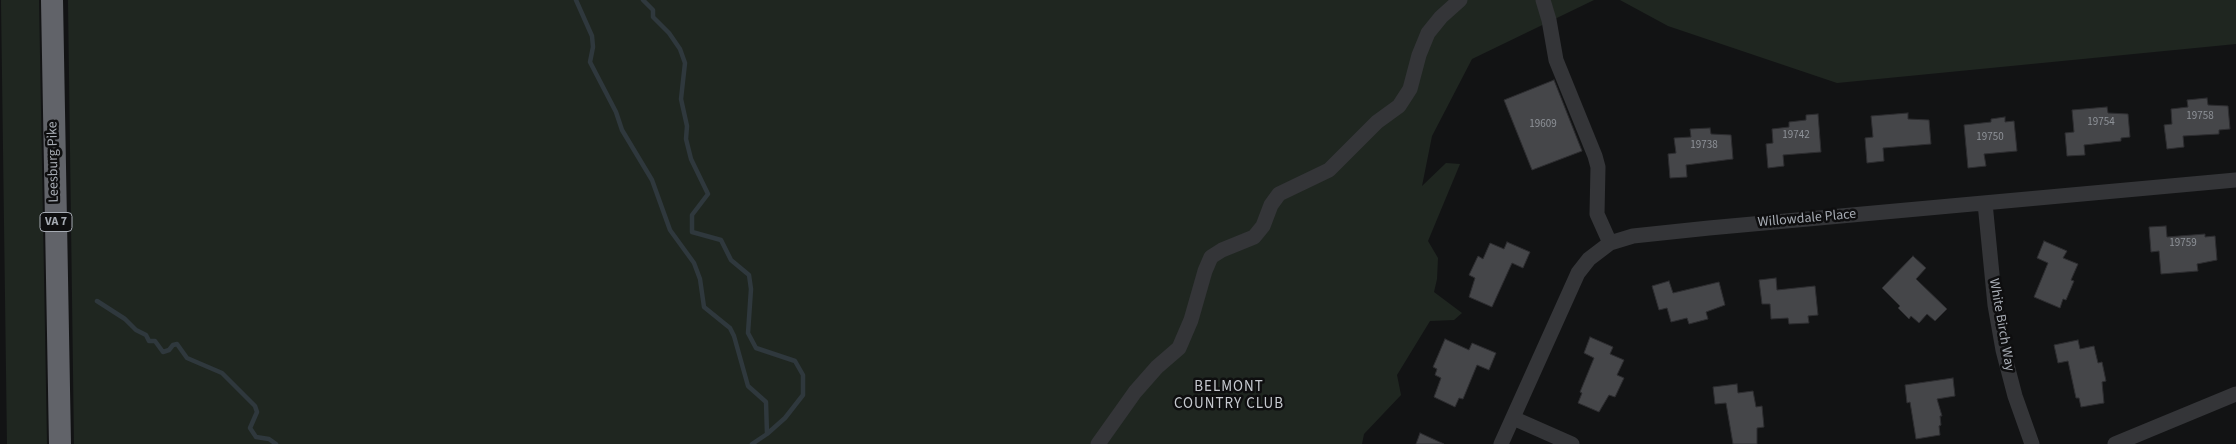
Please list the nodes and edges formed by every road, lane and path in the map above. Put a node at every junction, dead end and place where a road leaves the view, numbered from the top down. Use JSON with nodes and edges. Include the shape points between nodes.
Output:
{"nodes":[{"id":1,"x":52,"y":0,"type":"edge"},
{"id":2,"x":1460,"y":0,"type":"edge"},
{"id":3,"x":1543,"y":0,"type":"edge"},
{"id":4,"x":2236,"y":180,"type":"edge"},
{"id":5,"x":1985,"y":203,"type":"junction"},
{"id":6,"x":1610,"y":243,"type":"junction"},
{"id":7,"x":2235,"y":398,"type":"edge"},
{"id":8,"x":1513,"y":418,"type":"junction"},
{"id":9,"x":60,"y":444,"type":"edge"},
{"id":10,"x":1098,"y":444,"type":"edge"},
{"id":11,"x":1501,"y":444,"type":"edge"},
{"id":12,"x":1572,"y":444,"type":"edge"},
{"id":13,"x":2032,"y":444,"type":"edge"},
{"id":14,"x":2115,"y":444,"type":"edge"}],
"edges":[{"from":1,"to":9,"type":"highway","name":"Leesburg Pike","number":"VA 7"},
{"from":2,"to":10,"type":"street","via":[[1428,33],[1410,89],[1399,106],[1377,122],[1329,170],[1279,194],[1254,237],[1211,257],[1179,348],[1135,392]]},
{"from":3,"to":6,"type":"street","via":[[1556,60],[1595,156],[1598,214]]},
{"from":4,"to":5,"type":"street","name":"Willowdale Place"},
{"from":5,"to":6,"type":"street","name":"Willowdale Place","via":[[1633,236]]},
{"from":5,"to":13,"type":"street","name":"White Birch Way","via":[[2003,350]]},
{"from":6,"to":8,"type":"street","name":"Willowdale Place","via":[[1589,259],[1578,273]]},
{"from":7,"to":14,"type":"street"},
{"from":8,"to":11,"type":"street","name":"Willowdale Place"},
{"from":8,"to":12,"type":"street"}]}
